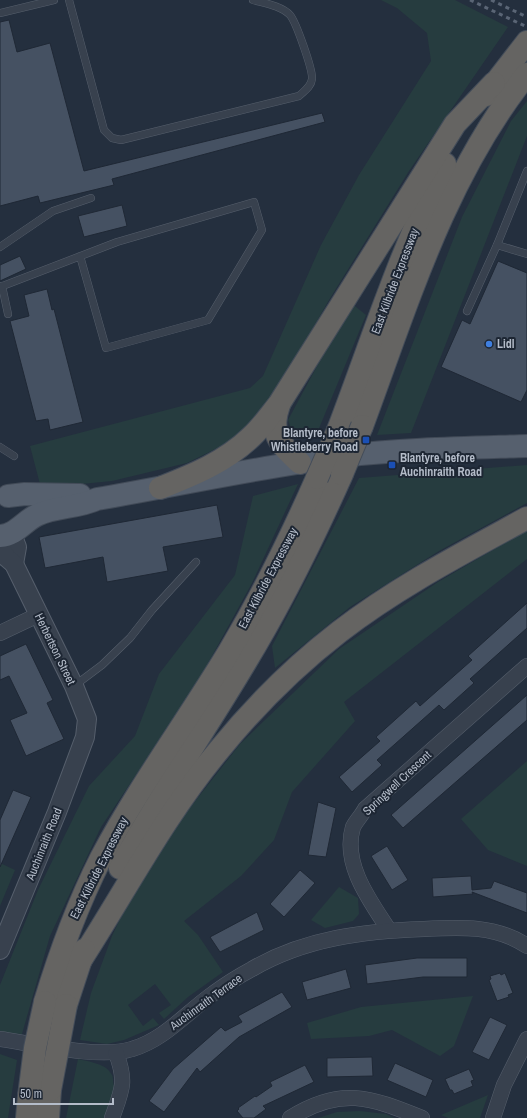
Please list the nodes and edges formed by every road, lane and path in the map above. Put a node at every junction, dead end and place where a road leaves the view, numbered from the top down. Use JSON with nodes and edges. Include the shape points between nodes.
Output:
{"nodes":[{"id":1,"x":54,"y":0,"type":"edge"},
{"id":2,"x":69,"y":0,"type":"edge"},
{"id":3,"x":253,"y":0,"type":"edge"},
{"id":4,"x":0,"y":13,"type":"edge"},
{"id":5,"x":527,"y":42,"type":"edge"},
{"id":6,"x":520,"y":67,"type":"edge"},
{"id":7,"x":494,"y":83,"type":"junction"},
{"id":8,"x":527,"y":171,"type":"edge"},
{"id":9,"x":91,"y":198,"type":"dead end"},
{"id":10,"x":497,"y":245,"type":"junction"},
{"id":11,"x":0,"y":247,"type":"edge"},
{"id":12,"x":527,"y":254,"type":"edge"},
{"id":13,"x":80,"y":256,"type":"junction"},
{"id":14,"x":1,"y":287,"type":"edge"},
{"id":15,"x":467,"y":311,"type":"dead end"},
{"id":16,"x":8,"y":314,"type":"dead end"},
{"id":17,"x":279,"y":404,"type":"junction"},
{"id":18,"x":527,"y":446,"type":"edge"},
{"id":19,"x":0,"y":447,"type":"edge"},
{"id":20,"x":14,"y":456,"type":"dead end"},
{"id":21,"x":300,"y":463,"type":"junction"},
{"id":22,"x":160,"y":488,"type":"junction"},
{"id":23,"x":4,"y":495,"type":"edge"},
{"id":24,"x":97,"y":500,"type":"junction"},
{"id":25,"x":527,"y":518,"type":"edge"},
{"id":26,"x":7,"y":537,"type":"edge"},
{"id":27,"x":196,"y":562,"type":"dead end"},
{"id":28,"x":38,"y":615,"type":"junction"},
{"id":29,"x":0,"y":634,"type":"edge"},
{"id":30,"x":527,"y":666,"type":"edge"},
{"id":31,"x":74,"y":686,"type":"junction"},
{"id":32,"x":85,"y":737,"type":"joint"},
{"id":33,"x":388,"y":930,"type":"junction"},
{"id":34,"x":527,"y":946,"type":"edge"},
{"id":35,"x":0,"y":950,"type":"edge"},
{"id":36,"x":79,"y":963,"type":"junction"},
{"id":37,"x":56,"y":1003,"type":"junction"},
{"id":38,"x":0,"y":1039,"type":"edge"},
{"id":39,"x":527,"y":1039,"type":"edge"},
{"id":40,"x":116,"y":1053,"type":"junction"},
{"id":41,"x":27,"y":1118,"type":"edge"},
{"id":42,"x":48,"y":1118,"type":"edge"},
{"id":43,"x":112,"y":1118,"type":"edge"},
{"id":44,"x":290,"y":1118,"type":"edge"},
{"id":45,"x":422,"y":1118,"type":"edge"},
{"id":46,"x":493,"y":1118,"type":"edge"}],
"edges":[{"from":1,"to":4,"type":"lane"},
{"from":2,"to":3,"type":"lane","via":[[104,130],[112,138],[121,140],[299,96],[308,88],[312,78],[298,27],[289,14]]},
{"from":5,"to":6,"type":"highway","name":"East Kilbride Expressway"},
{"from":6,"to":7,"type":"highway","name":"East Kilbride Expressway"},
{"from":6,"to":36,"type":"highway","name":"East Kilbride Expressway","bridge":true,"via":[[451,197],[419,272],[342,474],[283,597],[120,867],[102,904]]},
{"from":7,"to":17,"type":"highway","via":[[455,124]]},
{"from":7,"to":37,"type":"highway","name":"East Kilbride Expressway","bridge":true,"via":[[452,151],[423,209],[338,430],[272,575],[102,858],[64,942]]},
{"from":8,"to":10,"type":"lane"},
{"from":9,"to":11,"type":"lane","via":[[53,211]]},
{"from":10,"to":12,"type":"lane"},
{"from":10,"to":15,"type":"lane"},
{"from":13,"to":13,"type":"lane","via":[[117,242],[254,202],[262,230],[208,320],[106,348]]},
{"from":13,"to":14,"type":"lane"},
{"from":14,"to":16,"type":"lane"},
{"from":17,"to":21,"type":"highway","via":[[274,418],[276,436]]},
{"from":17,"to":22,"type":"highway","via":[[252,437],[227,456],[205,470]]},
{"from":18,"to":21,"type":"main road","via":[[398,451]]},
{"from":19,"to":20,"type":"lane"},
{"from":21,"to":22,"type":"main road"},
{"from":22,"to":24,"type":"main road"},
{"from":23,"to":24,"type":"main road","via":[[85,495]]},
{"from":23,"to":26,"type":"main road","via":[[17,501],[22,512],[21,523]]},
{"from":24,"to":26,"type":"main road","via":[[38,515]]},
{"from":25,"to":36,"type":"highway","via":[[378,604],[338,632],[278,686],[240,726],[198,777],[135,868],[114,908]]},
{"from":26,"to":28,"type":"street","name":"Herbertson Street","via":[[17,547],[14,564]]},
{"from":27,"to":31,"type":"lane","via":[[130,638],[102,665]]},
{"from":28,"to":29,"type":"street"},
{"from":28,"to":31,"type":"street","name":"Herbertson Street"},
{"from":30,"to":33,"type":"street","name":"Springwell Crescent","via":[[365,809],[354,826],[350,847],[353,864]]},
{"from":31,"to":32,"type":"street","name":"Herbertson Street","via":[[87,719]]},
{"from":32,"to":35,"type":"street","name":"Auchinraith Road"},
{"from":33,"to":34,"type":"street","name":"Auchinraith Terrace","via":[[468,927],[506,935]]},
{"from":33,"to":40,"type":"street","name":"Auchinraith Terrace","via":[[339,937],[285,952],[253,968],[214,993],[157,1038],[144,1045]]},
{"from":36,"to":37,"type":"highway","name":"East Kilbride Expressway"},
{"from":37,"to":41,"type":"highway","name":"East Kilbride Expressway","bridge":true,"via":[[36,1048]]},
{"from":37,"to":42,"type":"highway","name":"East Kilbride Expressway","bridge":true,"via":[[56,1050]]},
{"from":38,"to":40,"type":"street","name":"Auchinraith Terrace"},
{"from":39,"to":46,"type":"street","via":[[504,1085]]},
{"from":40,"to":43,"type":"street","via":[[122,1068],[123,1086]]},
{"from":44,"to":45,"type":"street","via":[[321,1101],[343,1098],[364,1098]]}]}
